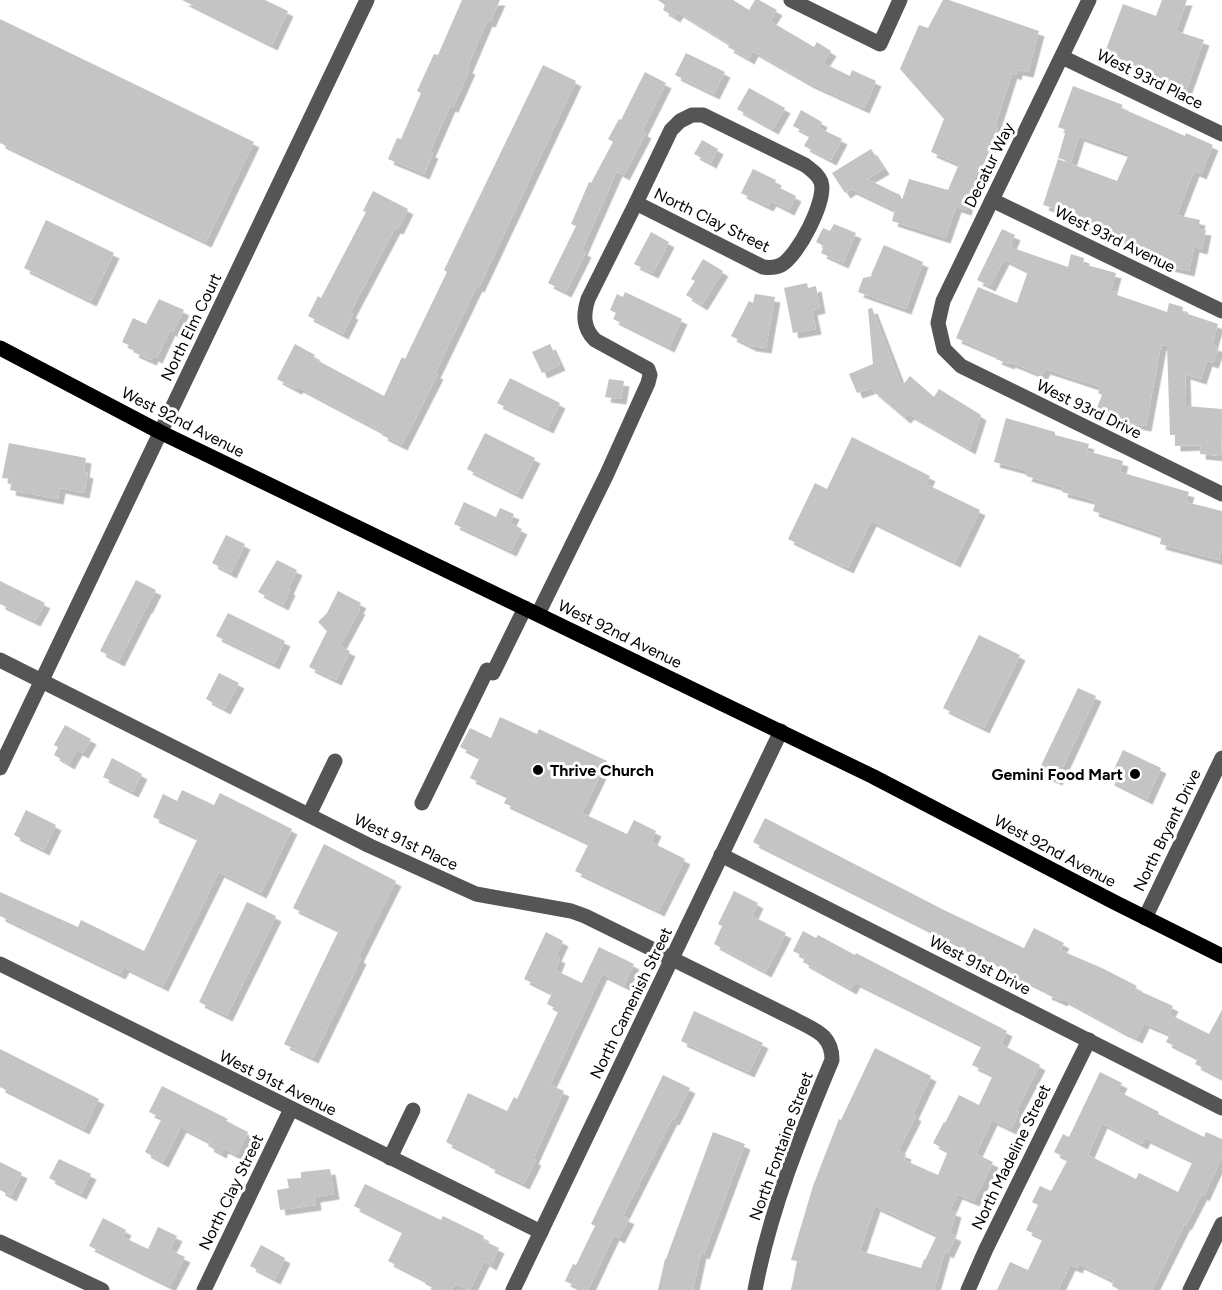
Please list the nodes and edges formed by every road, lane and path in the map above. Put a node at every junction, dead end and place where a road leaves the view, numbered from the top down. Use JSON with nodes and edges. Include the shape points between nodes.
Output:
{"nodes":[{"id":1,"x":367,"y":0,"type":"edge"},
{"id":2,"x":791,"y":0,"type":"edge"},
{"id":3,"x":900,"y":0,"type":"edge"},
{"id":4,"x":1089,"y":0,"type":"edge"},
{"id":5,"x":1062,"y":57,"type":"junction"},
{"id":6,"x":1222,"y":134,"type":"edge"},
{"id":7,"x":992,"y":200,"type":"junction"},
{"id":8,"x":636,"y":203,"type":"junction"},
{"id":9,"x":1222,"y":310,"type":"edge"},
{"id":10,"x":0,"y":348,"type":"edge"},
{"id":11,"x":944,"y":349,"type":"joint"},
{"id":12,"x":160,"y":432,"type":"junction"},
{"id":13,"x":1222,"y":494,"type":"edge"},
{"id":14,"x":531,"y":611,"type":"junction"},
{"id":15,"x":0,"y":660,"type":"edge"},
{"id":16,"x":41,"y":681,"type":"junction"},
{"id":17,"x":781,"y":731,"type":"junction"},
{"id":18,"x":1222,"y":758,"type":"edge"},
{"id":19,"x":335,"y":761,"type":"dead end"},
{"id":20,"x":0,"y":768,"type":"edge"},
{"id":21,"x":422,"y":803,"type":"dead end"},
{"id":22,"x":309,"y":815,"type":"junction"},
{"id":23,"x":721,"y":855,"type":"junction"},
{"id":24,"x":1145,"y":918,"type":"junction"},
{"id":25,"x":1222,"y":956,"type":"edge"},
{"id":26,"x":672,"y":958,"type":"junction"},
{"id":27,"x":0,"y":964,"type":"edge"},
{"id":28,"x":807,"y":1026,"type":"joint"},
{"id":29,"x":1089,"y":1040,"type":"junction"},
{"id":30,"x":1222,"y":1108,"type":"edge"},
{"id":31,"x":291,"y":1109,"type":"junction"},
{"id":32,"x":413,"y":1110,"type":"dead end"},
{"id":33,"x":390,"y":1158,"type":"junction"},
{"id":34,"x":1222,"y":1224,"type":"edge"},
{"id":35,"x":541,"y":1232,"type":"junction"},
{"id":36,"x":0,"y":1242,"type":"edge"},
{"id":37,"x":102,"y":1290,"type":"edge"},
{"id":38,"x":204,"y":1290,"type":"edge"},
{"id":39,"x":513,"y":1290,"type":"edge"},
{"id":40,"x":755,"y":1290,"type":"edge"},
{"id":41,"x":969,"y":1290,"type":"edge"},
{"id":42,"x":1190,"y":1290,"type":"edge"}],
"edges":[{"from":1,"to":12,"type":"street","name":"North Elm Court"},
{"from":2,"to":3,"type":"street","via":[[880,44]]},
{"from":4,"to":5,"type":"street","name":"Decatur Way"},
{"from":5,"to":6,"type":"street","name":"West 93rd Place"},
{"from":5,"to":7,"type":"street","name":"Decatur Way"},
{"from":7,"to":9,"type":"street","name":"West 93rd Avenue"},
{"from":7,"to":11,"type":"street","name":"Decatur Way","via":[[942,302],[938,323]]},
{"from":8,"to":8,"type":"street","name":"North Clay Street","via":[[671,130],[692,115],[703,115],[805,165],[819,178],[822,190],[819,206],[792,256],[772,268]]},
{"from":8,"to":14,"type":"street","name":"North Clay Street","via":[[588,299],[585,320],[588,333],[595,340],[648,369],[648,383],[606,476]]},
{"from":10,"to":12,"type":"main road","name":"West 92nd Avenue"},
{"from":11,"to":13,"type":"street","name":"West 93rd Drive","via":[[961,366]]},
{"from":12,"to":14,"type":"main road","name":"West 92nd Avenue"},
{"from":12,"to":16,"type":"street","name":"North Elm Court"},
{"from":14,"to":17,"type":"main road","name":"West 92nd Avenue"},
{"from":14,"to":21,"type":"street","via":[[490,672]]},
{"from":15,"to":16,"type":"street","name":"West 91st Place"},
{"from":16,"to":20,"type":"street","name":"North Elm Court"},
{"from":16,"to":22,"type":"street","name":"West 91st Place"},
{"from":17,"to":23,"type":"street","name":"North Camenish Street"},
{"from":17,"to":24,"type":"main road","name":"West 92nd Avenue"},
{"from":18,"to":24,"type":"street","name":"North Bryant Drive"},
{"from":19,"to":22,"type":"street"},
{"from":22,"to":26,"type":"street","name":"West 91st Place","via":[[476,894],[572,911]]},
{"from":23,"to":26,"type":"street","name":"North Camenish Street"},
{"from":23,"to":29,"type":"street","name":"West 91st Drive"},
{"from":24,"to":25,"type":"main road","name":"West 92nd Avenue"},
{"from":26,"to":28,"type":"street","name":"West 91st Place"},
{"from":26,"to":35,"type":"street","name":"North Camenish Street"},
{"from":27,"to":31,"type":"street","name":"West 91st Avenue"},
{"from":28,"to":40,"type":"street","name":"North Fontaine Street","via":[[828,1040],[832,1060],[771,1222]]},
{"from":29,"to":30,"type":"street","name":"West 91st Drive"},
{"from":29,"to":41,"type":"street","name":"North Madeline Street"},
{"from":31,"to":33,"type":"street","name":"West 91st Avenue"},
{"from":31,"to":38,"type":"street","name":"North Clay Street"},
{"from":32,"to":33,"type":"street"},
{"from":33,"to":35,"type":"street","name":"West 91st Avenue"},
{"from":34,"to":42,"type":"street"},
{"from":35,"to":39,"type":"street","name":"North Camenish Street"},
{"from":36,"to":37,"type":"street"}]}
